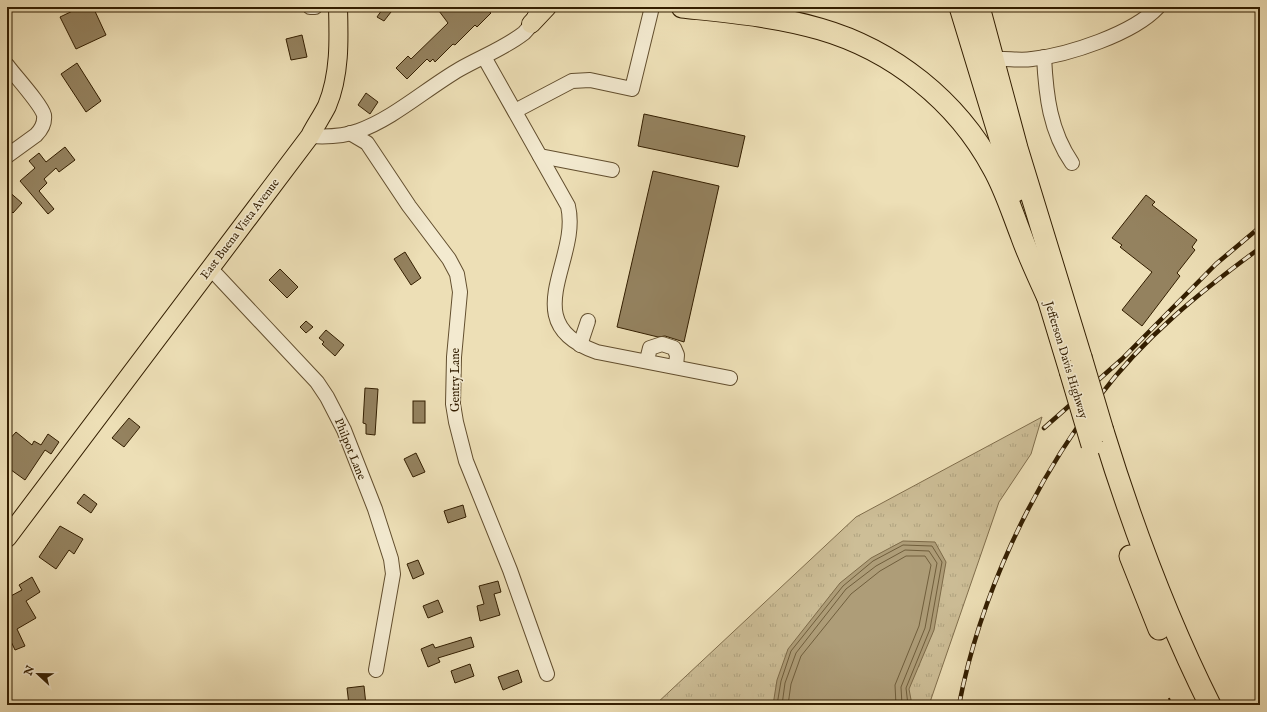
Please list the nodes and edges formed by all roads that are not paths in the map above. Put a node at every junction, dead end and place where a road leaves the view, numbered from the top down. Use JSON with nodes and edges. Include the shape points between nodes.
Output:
{"nodes":[{"id":1,"x":310,"y":7,"type":"edge"},
{"id":2,"x":316,"y":7,"type":"edge"},
{"id":3,"x":338,"y":7,"type":"edge"},
{"id":4,"x":547,"y":7,"type":"edge"},
{"id":5,"x":652,"y":7,"type":"edge"},
{"id":6,"x":682,"y":7,"type":"edge"},
{"id":7,"x":960,"y":7,"type":"edge"},
{"id":8,"x":980,"y":7,"type":"edge"},
{"id":9,"x":987,"y":7,"type":"edge"},
{"id":10,"x":1158,"y":7,"type":"edge"},
{"id":11,"x":533,"y":15,"type":"edge"},
{"id":12,"x":484,"y":57,"type":"junction"},
{"id":13,"x":992,"y":57,"type":"junction"},
{"id":14,"x":1044,"y":57,"type":"junction"},
{"id":15,"x":7,"y":65,"type":"edge"},
{"id":16,"x":515,"y":110,"type":"junction"},
{"id":17,"x":350,"y":133,"type":"junction"},
{"id":18,"x":310,"y":136,"type":"junction"},
{"id":19,"x":7,"y":156,"type":"edge"},
{"id":20,"x":540,"y":156,"type":"junction"},
{"id":21,"x":1072,"y":163,"type":"dead end"},
{"id":22,"x":612,"y":170,"type":"dead end"},
{"id":23,"x":211,"y":269,"type":"junction"},
{"id":24,"x":1047,"y":296,"type":"junction"},
{"id":25,"x":588,"y":321,"type":"dead end"},
{"id":26,"x":580,"y":345,"type":"junction"},
{"id":27,"x":647,"y":360,"type":"junction"},
{"id":28,"x":1076,"y":364,"type":"junction"},
{"id":29,"x":676,"y":366,"type":"junction"},
{"id":30,"x":730,"y":378,"type":"dead end"},
{"id":31,"x":1098,"y":438,"type":"junction"},
{"id":32,"x":7,"y":538,"type":"edge"},
{"id":33,"x":376,"y":670,"type":"dead end"},
{"id":34,"x":547,"y":674,"type":"dead end"},
{"id":35,"x":1194,"y":705,"type":"edge"},
{"id":36,"x":1210,"y":705,"type":"edge"}],
"edges":[{"from":1,"to":2,"type":"street"},
{"from":3,"to":18,"type":"main road","name":"East Buena Vista Avenue","via":[[338,54],[333,87],[327,106]]},
{"from":4,"to":11,"type":"main road"},
{"from":5,"to":16,"type":"street","via":[[632,89],[590,80],[572,81]]},
{"from":6,"to":24,"type":"highway","via":[[794,22],[840,35],[878,52],[922,83],[956,114],[992,166],[1012,207],[1020,235]]},
{"from":7,"to":24,"type":"highway","name":"Jefferson Davis Highway"},
{"from":8,"to":13,"type":"highway","name":"Jefferson Davis Highway"},
{"from":9,"to":13,"type":"highway"},
{"from":10,"to":14,"type":"street","via":[[1138,24],[1063,54]]},
{"from":11,"to":12,"type":"street","via":[[522,34]]},
{"from":12,"to":16,"type":"street"},
{"from":12,"to":17,"type":"street","via":[[460,69],[380,121]]},
{"from":13,"to":14,"type":"street"},
{"from":13,"to":28,"type":"highway","name":"Jefferson Davis Highway"},
{"from":14,"to":21,"type":"street","via":[[1051,119],[1059,143]]},
{"from":15,"to":19,"type":"street","via":[[41,108],[44,120],[41,131]]},
{"from":16,"to":20,"type":"street"},
{"from":17,"to":18,"type":"street","via":[[332,137]]},
{"from":17,"to":34,"type":"street","name":"Gentry Lane","via":[[367,143],[457,274],[460,292],[453,381],[456,422],[466,461],[510,570]]},
{"from":18,"to":23,"type":"main road","name":"East Buena Vista Avenue"},
{"from":20,"to":22,"type":"street"},
{"from":20,"to":26,"type":"street","via":[[564,198],[570,214],[570,232],[560,268],[555,310],[564,333]]},
{"from":23,"to":32,"type":"main road","name":"East Buena Vista Avenue"},
{"from":23,"to":33,"type":"street","name":"Philpot Lane","via":[[317,382],[344,430],[374,509],[391,560],[393,574]]},
{"from":24,"to":28,"type":"highway","name":"Jefferson Davis Highway"},
{"from":25,"to":26,"type":"street"},
{"from":26,"to":27,"type":"street","via":[[597,352]]},
{"from":27,"to":29,"type":"street"},
{"from":27,"to":29,"type":"street","via":[[650,348],[662,344],[674,348],[677,355]]},
{"from":28,"to":31,"type":"highway","name":"Jefferson Davis Highway","bridge":true},
{"from":29,"to":30,"type":"street"},
{"from":31,"to":35,"type":"highway","name":"Jefferson Davis Highway","via":[[1110,503],[1142,588]]},
{"from":31,"to":36,"type":"highway","name":"Jefferson Davis Highway","via":[[1174,628]]}]}
